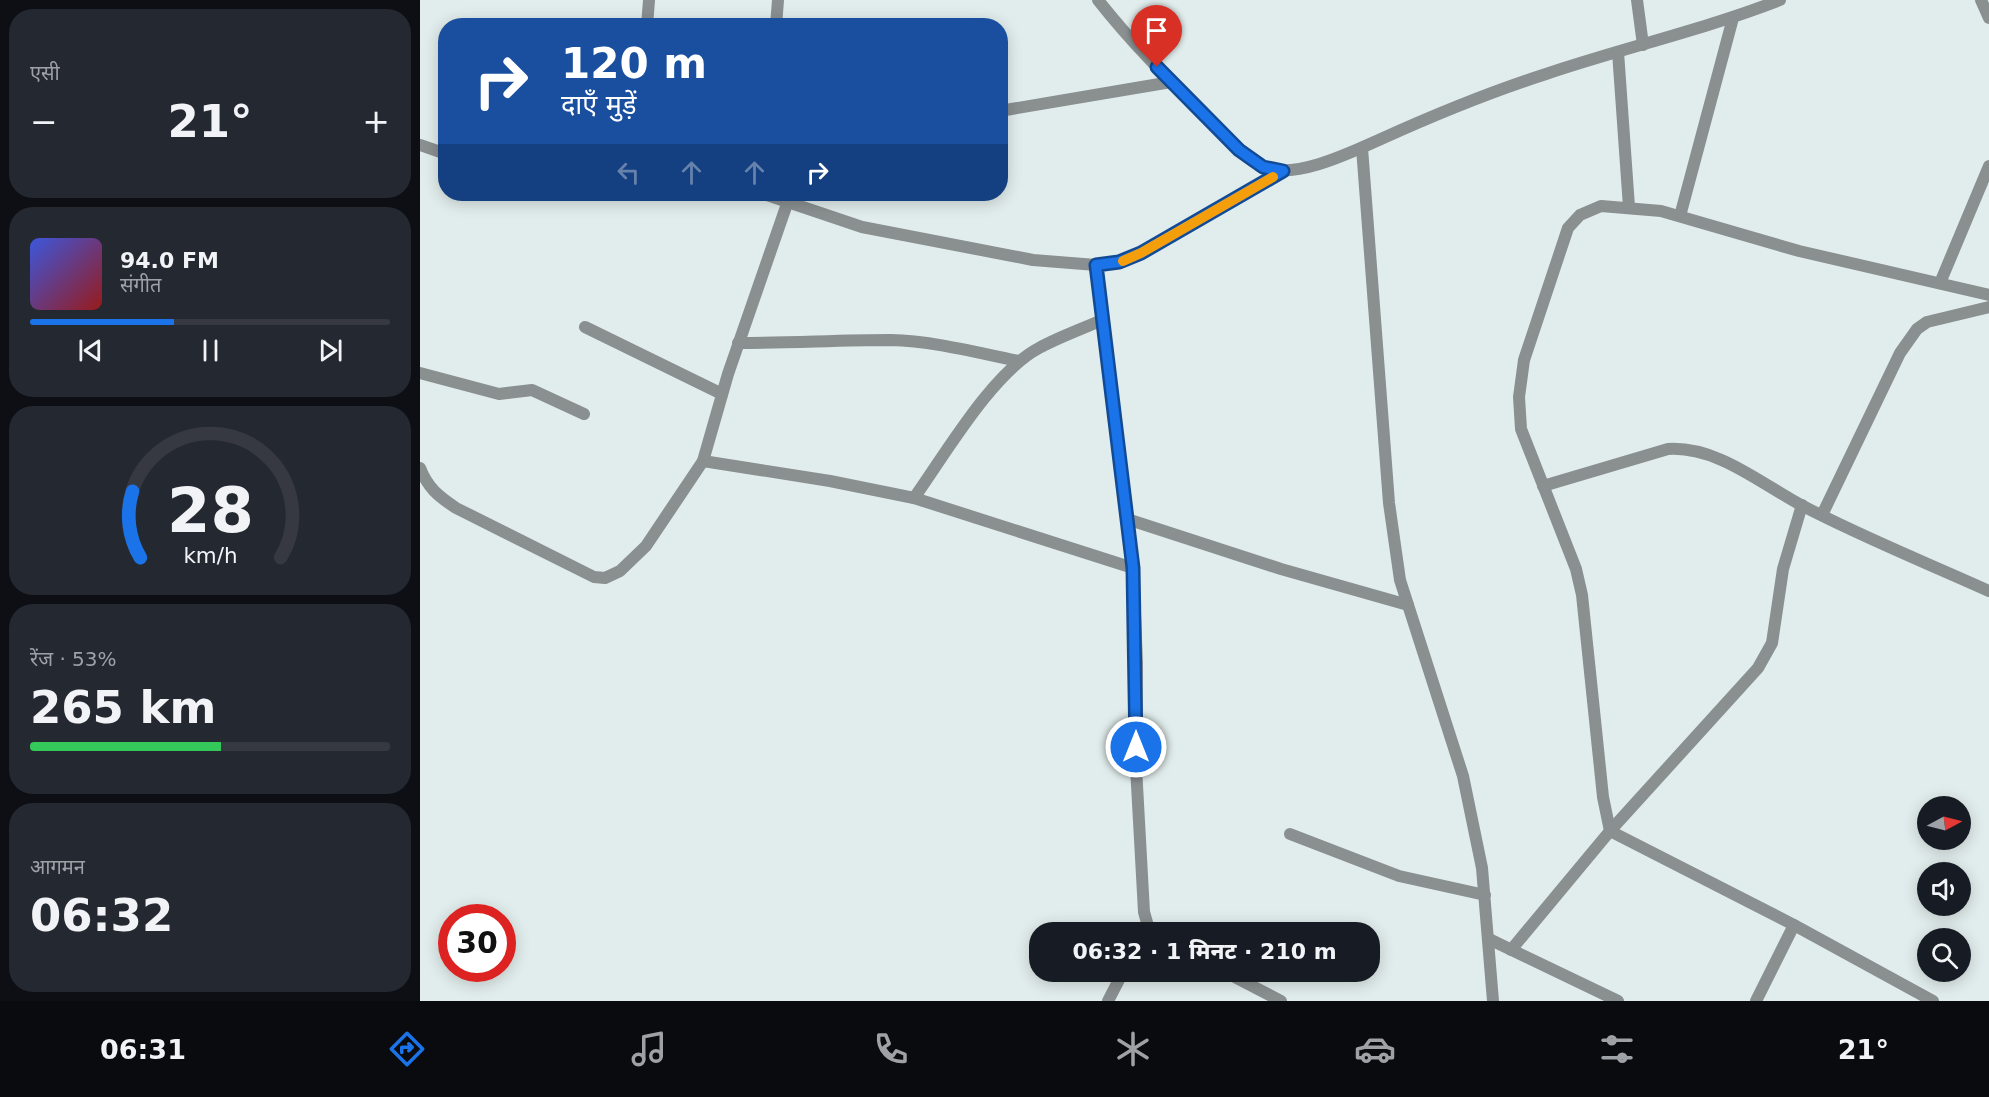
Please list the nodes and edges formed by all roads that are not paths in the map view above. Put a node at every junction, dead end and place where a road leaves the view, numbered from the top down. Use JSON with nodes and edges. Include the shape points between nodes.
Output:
{"nodes":[{"id":1,"x":650,"y":0,"type":"edge"},
{"id":2,"x":778,"y":0,"type":"edge"},
{"id":3,"x":1098,"y":0,"type":"edge"},
{"id":4,"x":1637,"y":0,"type":"edge"},
{"id":5,"x":1981,"y":0,"type":"edge"},
{"id":6,"x":1773,"y":1,"type":"edge"},
{"id":7,"x":648,"y":18,"type":"edge"},
{"id":8,"x":777,"y":18,"type":"edge"},
{"id":9,"x":1733,"y":18,"type":"junction"},
{"id":10,"x":1989,"y":18,"type":"edge"},
{"id":11,"x":1642,"y":45,"type":"junction"},
{"id":12,"x":1618,"y":52,"type":"junction"},
{"id":13,"x":1171,"y":82,"type":"junction"},
{"id":14,"x":1008,"y":110,"type":"edge"},
{"id":15,"x":420,"y":145,"type":"edge"},
{"id":16,"x":1362,"y":148,"type":"junction"},
{"id":17,"x":438,"y":151,"type":"edge"},
{"id":18,"x":1989,"y":166,"type":"edge"},
{"id":19,"x":1283,"y":171,"type":"junction"},
{"id":20,"x":788,"y":201,"type":"joint"},
{"id":21,"x":1629,"y":207,"type":"junction"},
{"id":22,"x":1680,"y":216,"type":"junction"},
{"id":23,"x":1096,"y":265,"type":"junction"},
{"id":24,"x":1940,"y":283,"type":"junction"},
{"id":25,"x":1989,"y":296,"type":"edge"},
{"id":26,"x":1989,"y":307,"type":"edge"},
{"id":27,"x":1102,"y":320,"type":"junction"},
{"id":28,"x":585,"y":327,"type":"dead end"},
{"id":29,"x":738,"y":343,"type":"junction"},
{"id":30,"x":1020,"y":361,"type":"junction"},
{"id":31,"x":420,"y":373,"type":"edge"},
{"id":32,"x":722,"y":394,"type":"junction"},
{"id":33,"x":584,"y":414,"type":"dead end"},
{"id":34,"x":703,"y":461,"type":"junction"},
{"id":35,"x":420,"y":468,"type":"edge"},
{"id":36,"x":1543,"y":486,"type":"junction"},
{"id":37,"x":914,"y":498,"type":"junction"},
{"id":38,"x":1802,"y":505,"type":"junction"},
{"id":39,"x":1822,"y":515,"type":"junction"},
{"id":40,"x":1127,"y":519,"type":"junction"},
{"id":41,"x":1133,"y":568,"type":"junction"},
{"id":42,"x":1989,"y":591,"type":"edge"},
{"id":43,"x":1408,"y":605,"type":"junction"},
{"id":44,"x":1610,"y":831,"type":"junction"},
{"id":45,"x":1290,"y":834,"type":"dead end"},
{"id":46,"x":1485,"y":895,"type":"junction"},
{"id":47,"x":1147,"y":922,"type":"edge"},
{"id":48,"x":1794,"y":925,"type":"junction"},
{"id":49,"x":1489,"y":939,"type":"junction"},
{"id":50,"x":1511,"y":950,"type":"junction"},
{"id":51,"x":1118,"y":982,"type":"edge"},
{"id":52,"x":1244,"y":982,"type":"edge"},
{"id":53,"x":1108,"y":1001,"type":"edge"},
{"id":54,"x":1281,"y":1001,"type":"edge"},
{"id":55,"x":1493,"y":1001,"type":"edge"},
{"id":56,"x":1618,"y":1001,"type":"edge"},
{"id":57,"x":1756,"y":1001,"type":"edge"},
{"id":58,"x":1932,"y":1001,"type":"edge"}],
"edges":[{"from":1,"to":7,"type":"street"},
{"from":2,"to":8,"type":"street"},
{"from":3,"to":13,"type":"street","via":[[1128,39]]},
{"from":4,"to":11,"type":"street"},
{"from":5,"to":10,"type":"street"},
{"from":6,"to":9,"type":"street"},
{"from":9,"to":11,"type":"street"},
{"from":9,"to":22,"type":"street"},
{"from":11,"to":12,"type":"street"},
{"from":12,"to":16,"type":"street","via":[[1545,74]]},
{"from":12,"to":21,"type":"street"},
{"from":13,"to":14,"type":"street"},
{"from":13,"to":19,"type":"street","via":[[1239,150],[1263,167]]},
{"from":15,"to":17,"type":"street"},
{"from":16,"to":19,"type":"street"},
{"from":16,"to":43,"type":"street","via":[[1389,502],[1400,580]]},
{"from":18,"to":24,"type":"street"},
{"from":19,"to":23,"type":"street","via":[[1141,253],[1119,262]]},
{"from":20,"to":23,"type":"street","via":[[862,227],[1033,260]]},
{"from":20,"to":29,"type":"street"},
{"from":21,"to":22,"type":"street"},
{"from":21,"to":36,"type":"street","via":[[1601,206],[1580,215],[1568,228],[1524,360],[1519,397],[1521,429]]},
{"from":22,"to":24,"type":"street","via":[[1799,251]]},
{"from":23,"to":27,"type":"street"},
{"from":24,"to":25,"type":"street"},
{"from":26,"to":39,"type":"street","via":[[1927,322],[1917,329],[1900,352]]},
{"from":27,"to":30,"type":"street","via":[[1038,348]]},
{"from":27,"to":40,"type":"street"},
{"from":28,"to":32,"type":"street"},
{"from":29,"to":30,"type":"street","via":[[893,340]]},
{"from":29,"to":32,"type":"street"},
{"from":30,"to":37,"type":"street","via":[[990,391]]},
{"from":31,"to":33,"type":"street","via":[[499,394],[532,390]]},
{"from":32,"to":34,"type":"street"},
{"from":34,"to":35,"type":"street","via":[[646,546],[620,571],[605,578],[594,577],[456,507],[435,494]]},
{"from":34,"to":37,"type":"street"},
{"from":36,"to":38,"type":"street","via":[[1668,449],[1688,448],[1731,465]]},
{"from":36,"to":44,"type":"street","via":[[1576,569],[1582,595]]},
{"from":37,"to":41,"type":"street"},
{"from":38,"to":39,"type":"street"},
{"from":38,"to":44,"type":"street","via":[[1783,569],[1772,643],[1758,668]]},
{"from":39,"to":42,"type":"street"},
{"from":40,"to":41,"type":"street"},
{"from":40,"to":43,"type":"street"},
{"from":41,"to":47,"type":"street","via":[[1136,768]]},
{"from":43,"to":46,"type":"street","via":[[1463,776]]},
{"from":44,"to":48,"type":"street"},
{"from":44,"to":50,"type":"street"},
{"from":45,"to":46,"type":"street","via":[[1399,876]]},
{"from":46,"to":49,"type":"street"},
{"from":48,"to":57,"type":"street"},
{"from":48,"to":58,"type":"street"},
{"from":49,"to":50,"type":"street"},
{"from":49,"to":55,"type":"street"},
{"from":50,"to":56,"type":"street"},
{"from":51,"to":53,"type":"street"},
{"from":52,"to":54,"type":"street"}]}
